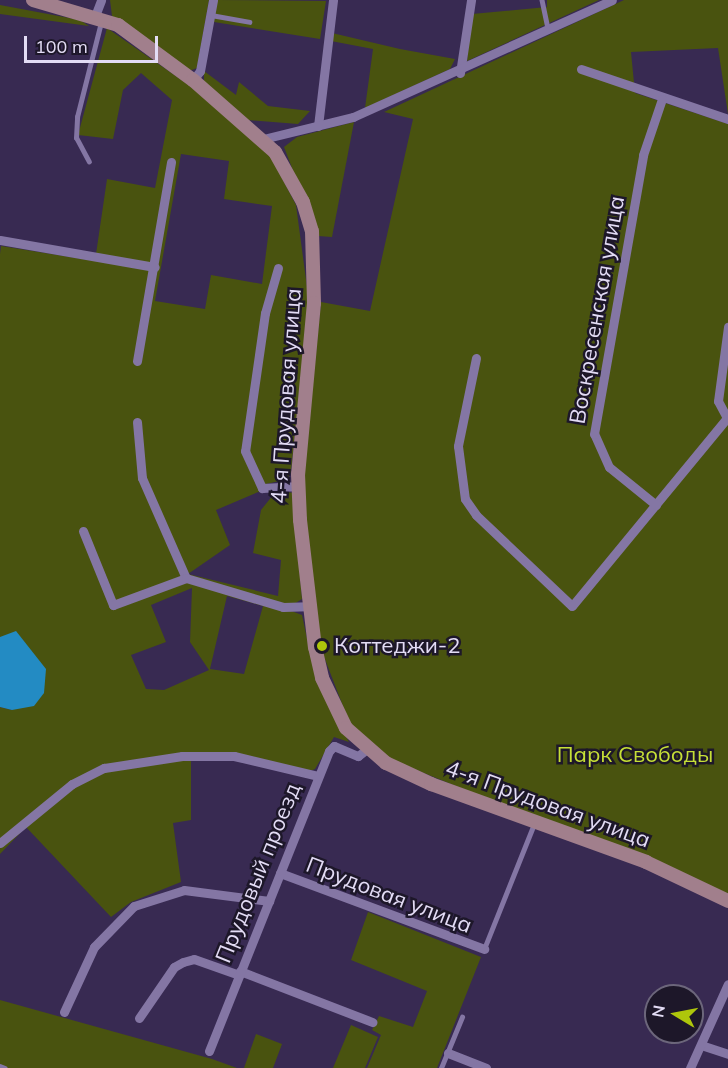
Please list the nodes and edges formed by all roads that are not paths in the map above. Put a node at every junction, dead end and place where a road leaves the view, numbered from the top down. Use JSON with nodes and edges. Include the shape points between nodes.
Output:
{"nodes":[{"id":1,"x":33,"y":0,"type":"edge"},
{"id":2,"x":101,"y":0,"type":"edge"},
{"id":3,"x":213,"y":0,"type":"edge"},
{"id":4,"x":333,"y":0,"type":"edge"},
{"id":5,"x":471,"y":0,"type":"edge"},
{"id":6,"x":542,"y":0,"type":"edge"},
{"id":7,"x":612,"y":0,"type":"edge"},
{"id":8,"x":51,"y":3,"type":"edge"},
{"id":9,"x":211,"y":15,"type":"junction"},
{"id":10,"x":99,"y":17,"type":"junction"},
{"id":11,"x":249,"y":22,"type":"dead end"},
{"id":12,"x":549,"y":31,"type":"junction"},
{"id":13,"x":581,"y":69,"type":"dead end"},
{"id":14,"x":460,"y":73,"type":"junction"},
{"id":15,"x":193,"y":80,"type":"junction"},
{"id":16,"x":662,"y":99,"type":"junction"},
{"id":17,"x":728,"y":119,"type":"edge"},
{"id":18,"x":318,"y":126,"type":"junction"},
{"id":19,"x":263,"y":139,"type":"junction"},
{"id":20,"x":89,"y":162,"type":"dead end"},
{"id":21,"x":171,"y":162,"type":"dead end"},
{"id":22,"x":0,"y":240,"type":"edge"},
{"id":23,"x":155,"y":267,"type":"junction"},
{"id":24,"x":278,"y":268,"type":"dead end"},
{"id":25,"x":728,"y":327,"type":"edge"},
{"id":26,"x":476,"y":358,"type":"dead end"},
{"id":27,"x":137,"y":361,"type":"dead end"},
{"id":28,"x":727,"y":418,"type":"edge"},
{"id":29,"x":137,"y":422,"type":"dead end"},
{"id":30,"x":298,"y":486,"type":"junction"},
{"id":31,"x":656,"y":505,"type":"junction"},
{"id":32,"x":83,"y":531,"type":"dead end"},
{"id":33,"x":186,"y":578,"type":"junction"},
{"id":34,"x":307,"y":606,"type":"junction"},
{"id":35,"x":366,"y":749,"type":"junction"},
{"id":36,"x":318,"y":776,"type":"junction"},
{"id":37,"x":535,"y":822,"type":"junction"},
{"id":38,"x":0,"y":843,"type":"edge"},
{"id":39,"x":280,"y":873,"type":"junction"},
{"id":40,"x":269,"y":901,"type":"junction"},
{"id":41,"x":728,"y":901,"type":"edge"},
{"id":42,"x":484,"y":949,"type":"joint"},
{"id":43,"x":240,"y":973,"type":"junction"},
{"id":44,"x":728,"y":984,"type":"edge"},
{"id":45,"x":64,"y":1012,"type":"dead end"},
{"id":46,"x":462,"y":1017,"type":"dead end"},
{"id":47,"x":139,"y":1018,"type":"dead end"},
{"id":48,"x":372,"y":1022,"type":"dead end"},
{"id":49,"x":701,"y":1046,"type":"junction"},
{"id":50,"x":209,"y":1051,"type":"dead end"},
{"id":51,"x":448,"y":1053,"type":"junction"},
{"id":52,"x":728,"y":1054,"type":"edge"},
{"id":53,"x":0,"y":1066,"type":"edge"},
{"id":54,"x":5,"y":1068,"type":"edge"},
{"id":55,"x":441,"y":1068,"type":"edge"},
{"id":56,"x":486,"y":1068,"type":"edge"},
{"id":57,"x":690,"y":1068,"type":"edge"}],
"edges":[{"from":1,"to":8,"type":"main road","name":"4-я Прудовая улица"},
{"from":2,"to":10,"type":"street"},
{"from":3,"to":9,"type":"street"},
{"from":4,"to":18,"type":"street"},
{"from":5,"to":14,"type":"street"},
{"from":6,"to":12,"type":"lane"},
{"from":7,"to":12,"type":"street"},
{"from":8,"to":10,"type":"main road","name":"4-я Прудовая улица"},
{"from":9,"to":11,"type":"lane"},
{"from":9,"to":15,"type":"street"},
{"from":10,"to":15,"type":"main road","name":"4-я Прудовая улица"},
{"from":10,"to":20,"type":"lane","via":[[77,117],[76,138]]},
{"from":12,"to":14,"type":"street"},
{"from":13,"to":16,"type":"street"},
{"from":14,"to":18,"type":"street","via":[[352,117]]},
{"from":15,"to":19,"type":"main road","name":"4-я Прудовая улица"},
{"from":16,"to":17,"type":"street"},
{"from":16,"to":31,"type":"street","name":"Воскресенская улица","via":[[643,155],[594,434],[609,467]]},
{"from":18,"to":19,"type":"street"},
{"from":19,"to":30,"type":"main road","name":"4-я Прудовая улица","via":[[290,178],[312,231],[315,303]]},
{"from":21,"to":23,"type":"street"},
{"from":22,"to":23,"type":"street"},
{"from":23,"to":27,"type":"street"},
{"from":24,"to":30,"type":"street","via":[[263,324],[246,451],[262,488]]},
{"from":25,"to":28,"type":"street","via":[[718,402]]},
{"from":26,"to":31,"type":"street","via":[[458,446],[465,499],[476,515],[572,606]]},
{"from":28,"to":31,"type":"street"},
{"from":29,"to":33,"type":"street","via":[[142,478]]},
{"from":30,"to":34,"type":"main road","name":"4-я Прудовая улица"},
{"from":32,"to":33,"type":"street","via":[[113,605]]},
{"from":33,"to":34,"type":"street","via":[[283,607]]},
{"from":34,"to":35,"type":"main road","name":"4-я Прудовая улица","via":[[322,678],[346,728]]},
{"from":35,"to":36,"type":"street","name":"Прудовый проезд","via":[[358,756],[333,746]]},
{"from":35,"to":37,"type":"main road","name":"4-я Прудовая улица","via":[[431,784]]},
{"from":36,"to":38,"type":"street","via":[[234,756],[182,756],[104,768],[55,796]]},
{"from":36,"to":39,"type":"street","name":"Прудовый проезд"},
{"from":37,"to":41,"type":"main road","name":"4-я Прудовая улица","via":[[646,862]]},
{"from":37,"to":42,"type":"lane"},
{"from":39,"to":40,"type":"street","name":"Прудовый проезд"},
{"from":39,"to":42,"type":"street","name":"Прудовая улица"},
{"from":40,"to":43,"type":"street","name":"Прудовый проезд"},
{"from":40,"to":45,"type":"street","via":[[184,890],[134,906],[94,947]]},
{"from":43,"to":47,"type":"street","via":[[194,959],[183,962],[174,967]]},
{"from":43,"to":48,"type":"street"},
{"from":43,"to":50,"type":"street","name":"Прудовый проезд"},
{"from":44,"to":49,"type":"street"},
{"from":46,"to":51,"type":"lane"},
{"from":49,"to":52,"type":"street"},
{"from":49,"to":57,"type":"street"},
{"from":51,"to":55,"type":"lane"},
{"from":51,"to":56,"type":"street"},
{"from":53,"to":54,"type":"lane"}]}
